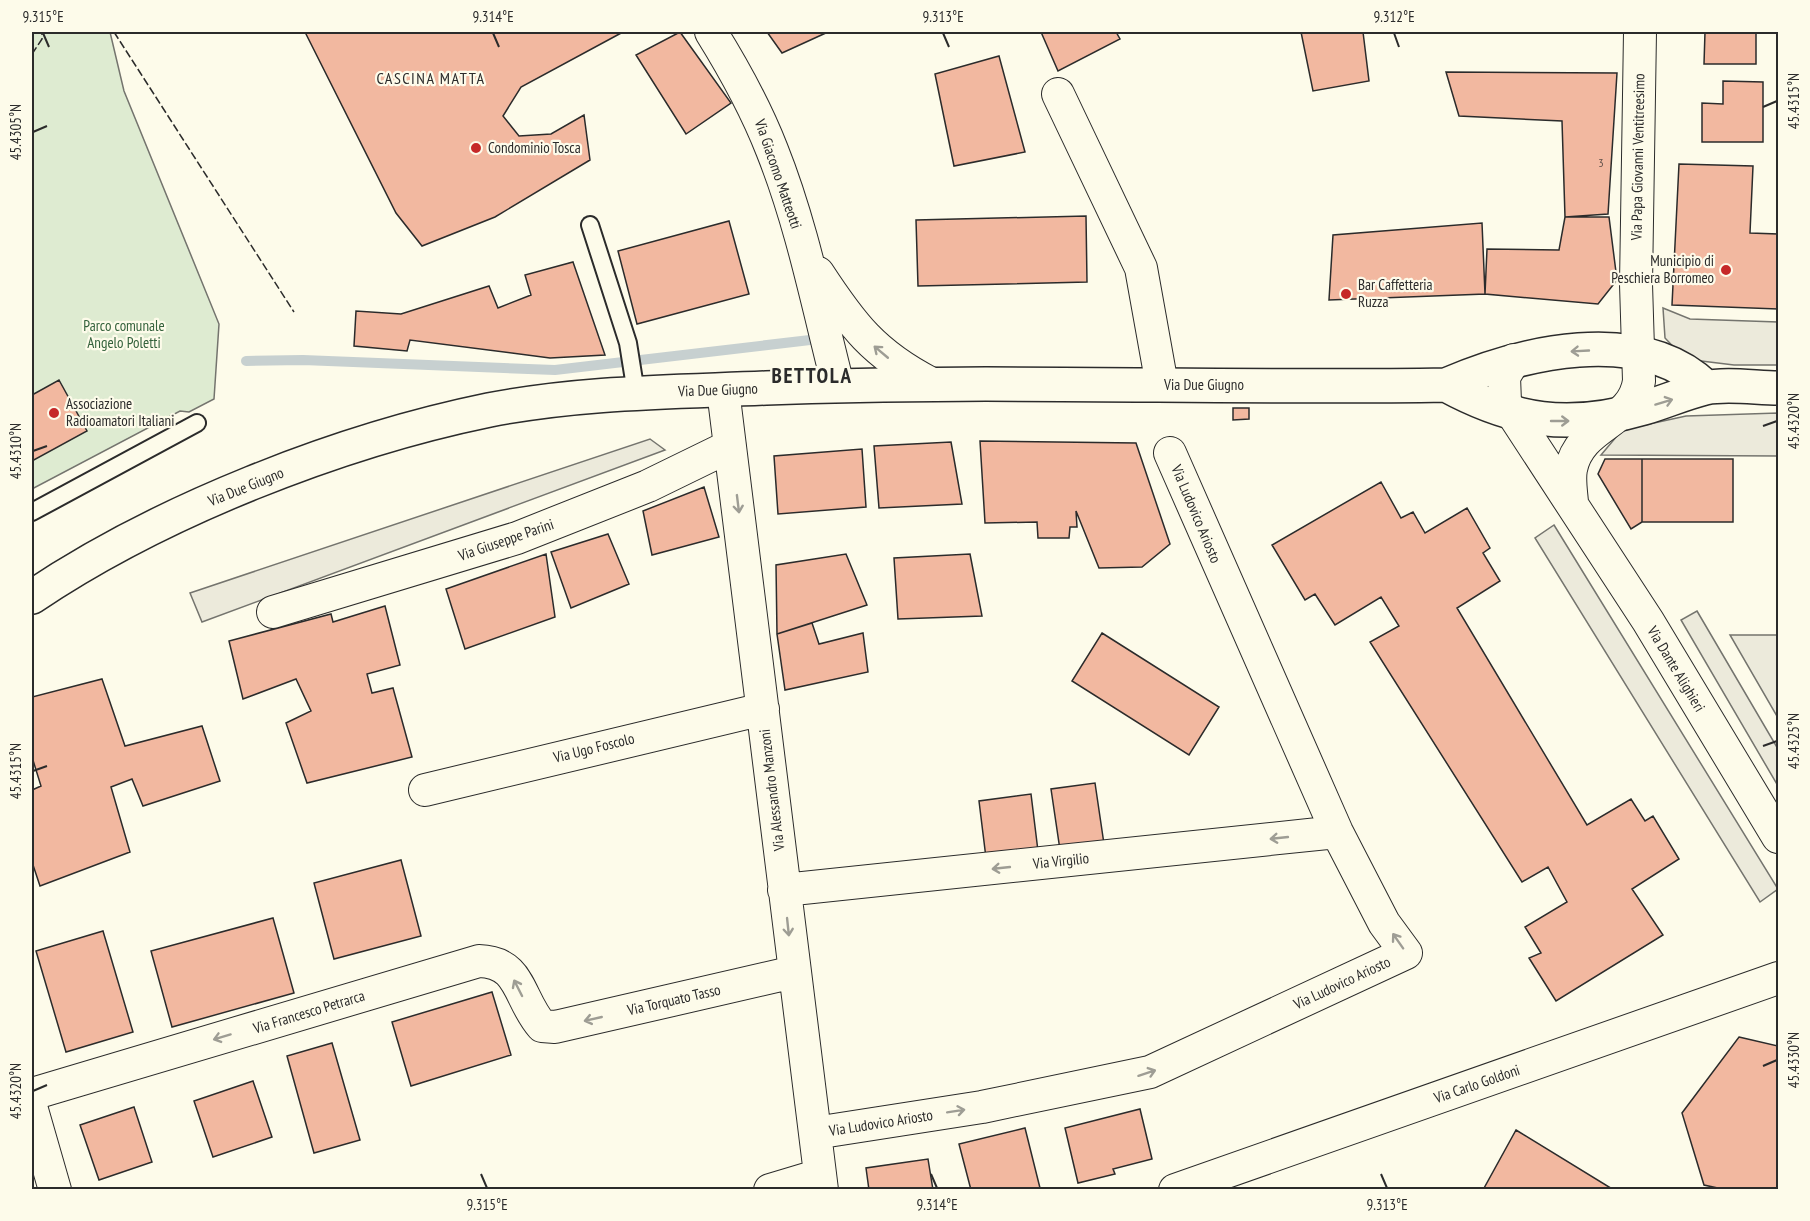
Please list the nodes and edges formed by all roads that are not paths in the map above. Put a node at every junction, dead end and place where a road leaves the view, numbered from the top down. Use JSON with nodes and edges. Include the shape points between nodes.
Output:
{"nodes":[{"id":1,"x":711,"y":32,"type":"edge"},
{"id":2,"x":1640,"y":32,"type":"edge"},
{"id":3,"x":1058,"y":94,"type":"dead end"},
{"id":4,"x":590,"y":225,"type":"dead end"},
{"id":5,"x":806,"y":255,"type":"junction"},
{"id":6,"x":1638,"y":355,"type":"junction"},
{"id":7,"x":1514,"y":360,"type":"junction"},
{"id":8,"x":635,"y":383,"type":"junction"},
{"id":9,"x":930,"y":383,"type":"junction"},
{"id":10,"x":838,"y":385,"type":"junction"},
{"id":11,"x":1162,"y":385,"type":"junction"},
{"id":12,"x":1446,"y":385,"type":"junction"},
{"id":13,"x":1706,"y":387,"type":"junction"},
{"id":14,"x":1779,"y":388,"type":"edge"},
{"id":15,"x":723,"y":390,"type":"junction"},
{"id":16,"x":1622,"y":414,"type":"junction"},
{"id":17,"x":1513,"y":415,"type":"junction"},
{"id":18,"x":197,"y":423,"type":"dead end"},
{"id":19,"x":730,"y":446,"type":"junction"},
{"id":20,"x":1170,"y":453,"type":"dead end"},
{"id":21,"x":1572,"y":502,"type":"junction"},
{"id":22,"x":32,"y":512,"type":"edge"},
{"id":23,"x":32,"y":597,"type":"edge"},
{"id":24,"x":273,"y":612,"type":"dead end"},
{"id":25,"x":763,"y":709,"type":"junction"},
{"id":26,"x":425,"y":790,"type":"dead end"},
{"id":27,"x":1337,"y":832,"type":"junction"},
{"id":28,"x":1779,"y":837,"type":"edge"},
{"id":29,"x":784,"y":890,"type":"junction"},
{"id":30,"x":794,"y":972,"type":"junction"},
{"id":31,"x":1779,"y":978,"type":"edge"},
{"id":32,"x":555,"y":1028,"type":"joint"},
{"id":33,"x":32,"y":1094,"type":"edge"},
{"id":34,"x":32,"y":1110,"type":"edge"},
{"id":35,"x":816,"y":1133,"type":"junction"},
{"id":36,"x":821,"y":1182,"type":"edge"},
{"id":37,"x":55,"y":1190,"type":"edge"},
{"id":38,"x":770,"y":1190,"type":"edge"},
{"id":39,"x":1176,"y":1190,"type":"edge"}],
"edges":[{"from":1,"to":5,"type":"street","name":"Via Giacomo Matteotti","via":[[757,114]]},
{"from":2,"to":6,"type":"street","name":"Via Papa Giovanni Ventitreesimo"},
{"from":3,"to":11,"type":"street","via":[[1141,268]]},
{"from":4,"to":8,"type":"lane","via":[[628,343]]},
{"from":9,"to":5,"type":"street","name":"Via Giacomo Matteotti","one_way":true,"via":[[877,350],[847,317]]},
{"from":5,"to":10,"type":"street","name":"Via Giacomo Matteotti"},
{"from":6,"to":7,"type":"main road","one_way":true,"via":[[1590,350]]},
{"from":6,"to":13,"type":"main road","via":[[1679,368]]},
{"from":6,"to":16,"type":"street","name":"Via Dante Alighieri","via":[[1638,391]]},
{"from":7,"to":12,"type":"main road"},
{"from":7,"to":17,"type":"street","name":"Via Dante Alighieri","via":[[1502,385],[1505,402]]},
{"from":8,"to":15,"type":"main road","name":"Via Due Giugno"},
{"from":8,"to":23,"type":"main road","name":"Via Due Giugno","via":[[411,429],[326,457],[178,516]]},
{"from":9,"to":10,"type":"main road","name":"Via Due Giugno"},
{"from":9,"to":11,"type":"main road","name":"Via Due Giugno"},
{"from":10,"to":15,"type":"main road","name":"Via Due Giugno"},
{"from":11,"to":12,"type":"main road","name":"Via Due Giugno"},
{"from":12,"to":17,"type":"main road"},
{"from":13,"to":14,"type":"main road"},
{"from":16,"to":13,"type":"main road","one_way":true},
{"from":15,"to":19,"type":"street","name":"Via Alessandro Manzoni"},
{"from":17,"to":16,"type":"main road","one_way":true,"via":[[1566,422]]},
{"from":16,"to":21,"type":"street","name":"Via Dante Alighieri","via":[[1580,447],[1571,470]]},
{"from":17,"to":21,"type":"street","name":"Via Dante Alighieri"},
{"from":18,"to":22,"type":"lane"},
{"from":19,"to":24,"type":"street","name":"Via Giuseppe Parini","via":[[648,486],[517,538]]},
{"from":19,"to":25,"type":"street","name":"Via Alessandro Manzoni","one_way":true},
{"from":20,"to":27,"type":"street","name":"Via Ludovico Ariosto"},
{"from":21,"to":28,"type":"street","name":"Via Dante Alighieri"},
{"from":25,"to":26,"type":"street","name":"Via Ugo Foscolo"},
{"from":25,"to":29,"type":"street","name":"Via Alessandro Manzoni"},
{"from":27,"to":29,"type":"street","name":"Via Virgilio","one_way":true},
{"from":35,"to":27,"type":"street","name":"Via Ludovico Ariosto","one_way":true,"via":[[982,1107],[1150,1072],[1406,953],[1384,923]]},
{"from":29,"to":30,"type":"street","name":"Via Alessandro Manzoni","one_way":true},
{"from":30,"to":32,"type":"street","name":"Via Torquato Tasso","one_way":true},
{"from":30,"to":35,"type":"street","name":"Via Alessandro Manzoni"},
{"from":31,"to":39,"type":"street","name":"Via Carlo Goldoni"},
{"from":32,"to":33,"type":"street","name":"Via Francesco Petrarca","one_way":true,"via":[[542,1026],[532,1015],[504,966],[479,961]]},
{"from":34,"to":37,"type":"street"},
{"from":35,"to":36,"type":"street","name":"Via Alessandro Manzoni"},
{"from":36,"to":38,"type":"street"}]}
